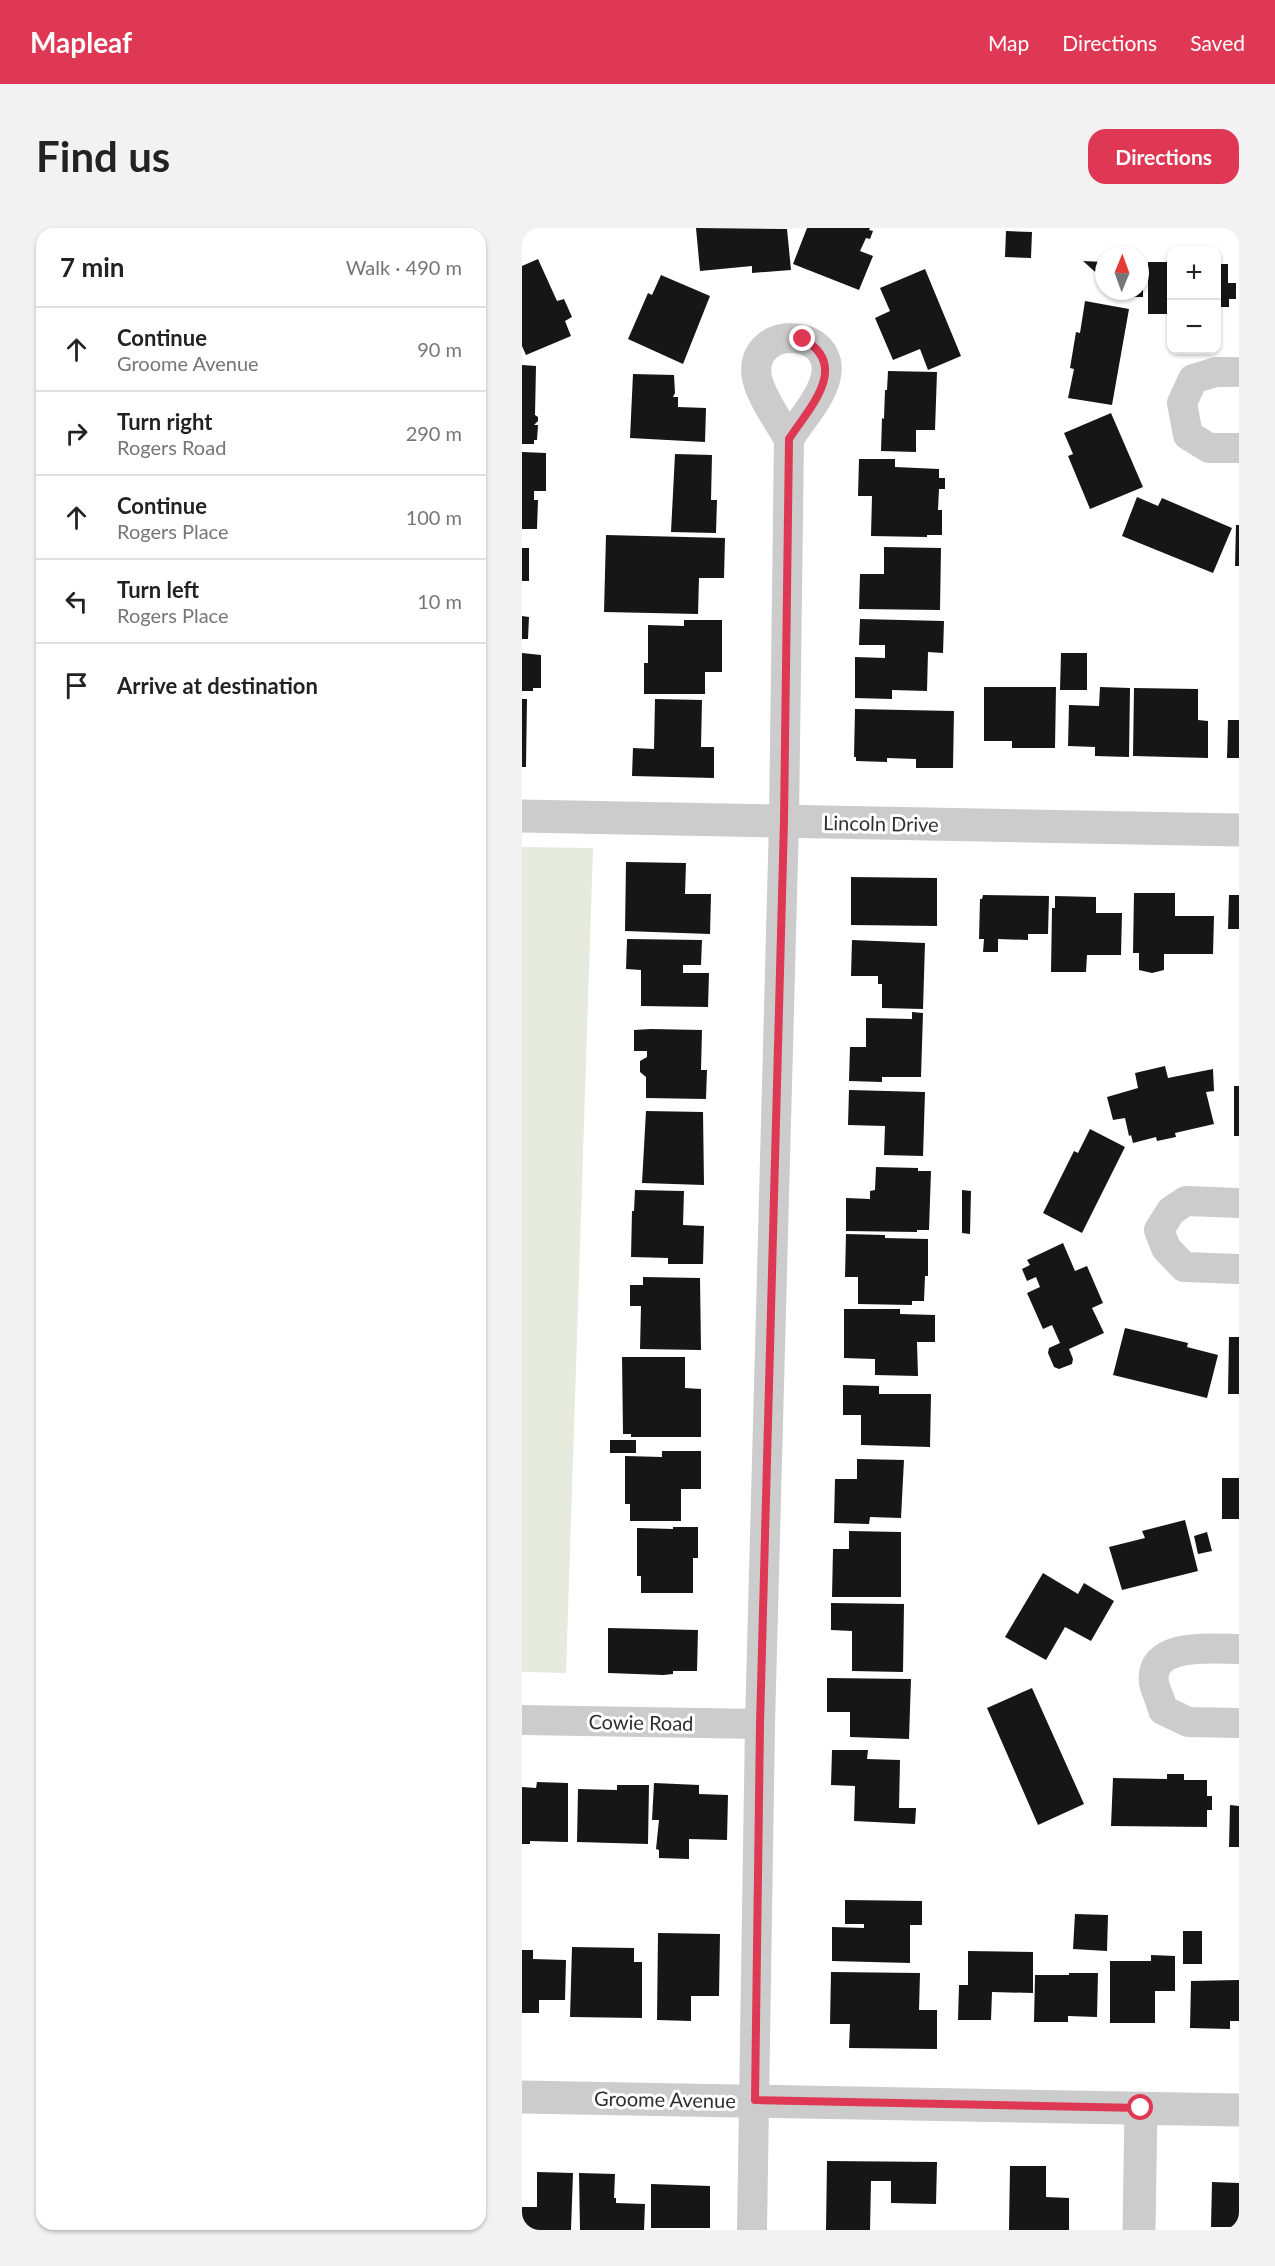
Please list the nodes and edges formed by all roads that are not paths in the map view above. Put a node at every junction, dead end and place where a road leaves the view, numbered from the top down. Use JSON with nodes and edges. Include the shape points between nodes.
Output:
{"nodes":[{"id":1,"x":1239,"y":372,"type":"edge"},
{"id":2,"x":789,"y":439,"type":"dead end"},
{"id":3,"x":1239,"y":448,"type":"edge"},
{"id":4,"x":522,"y":816,"type":"edge"},
{"id":5,"x":784,"y":821,"type":"junction"},
{"id":6,"x":1239,"y":830,"type":"edge"},
{"id":7,"x":1239,"y":1203,"type":"edge"},
{"id":8,"x":1239,"y":1269,"type":"edge"},
{"id":9,"x":1239,"y":1649,"type":"edge"},
{"id":10,"x":522,"y":1720,"type":"edge"},
{"id":11,"x":1239,"y":1723,"type":"edge"},
{"id":12,"x":760,"y":1724,"type":"junction"},
{"id":13,"x":522,"y":2097,"type":"edge"},
{"id":14,"x":755,"y":2100,"type":"junction"},
{"id":15,"x":1141,"y":2108,"type":"junction"},
{"id":16,"x":1239,"y":2110,"type":"edge"},
{"id":17,"x":752,"y":2230,"type":"edge"},
{"id":18,"x":1139,"y":2230,"type":"edge"}],
"edges":[{"from":1,"to":3,"type":"street","via":[[1216,372],[1193,379],[1182,403],[1188,435],[1209,448]]},
{"from":2,"to":5,"type":"street"},
{"from":4,"to":5,"type":"street","name":"Lincoln Drive"},
{"from":5,"to":6,"type":"street","name":"Lincoln Drive"},
{"from":5,"to":12,"type":"street"},
{"from":7,"to":8,"type":"street","via":[[1186,1201],[1171,1210],[1159,1230],[1166,1248],[1184,1267]]},
{"from":9,"to":11,"type":"street","via":[[1192,1649],[1168,1654],[1157,1665],[1154,1682],[1163,1710],[1188,1722]]},
{"from":10,"to":12,"type":"street","name":"Cowie Road"},
{"from":12,"to":14,"type":"street"},
{"from":13,"to":14,"type":"street","name":"Groome Avenue"},
{"from":14,"to":15,"type":"street","name":"Groome Avenue"},
{"from":14,"to":17,"type":"street"},
{"from":15,"to":16,"type":"street","name":"Groome Avenue"},
{"from":15,"to":18,"type":"street"}]}
